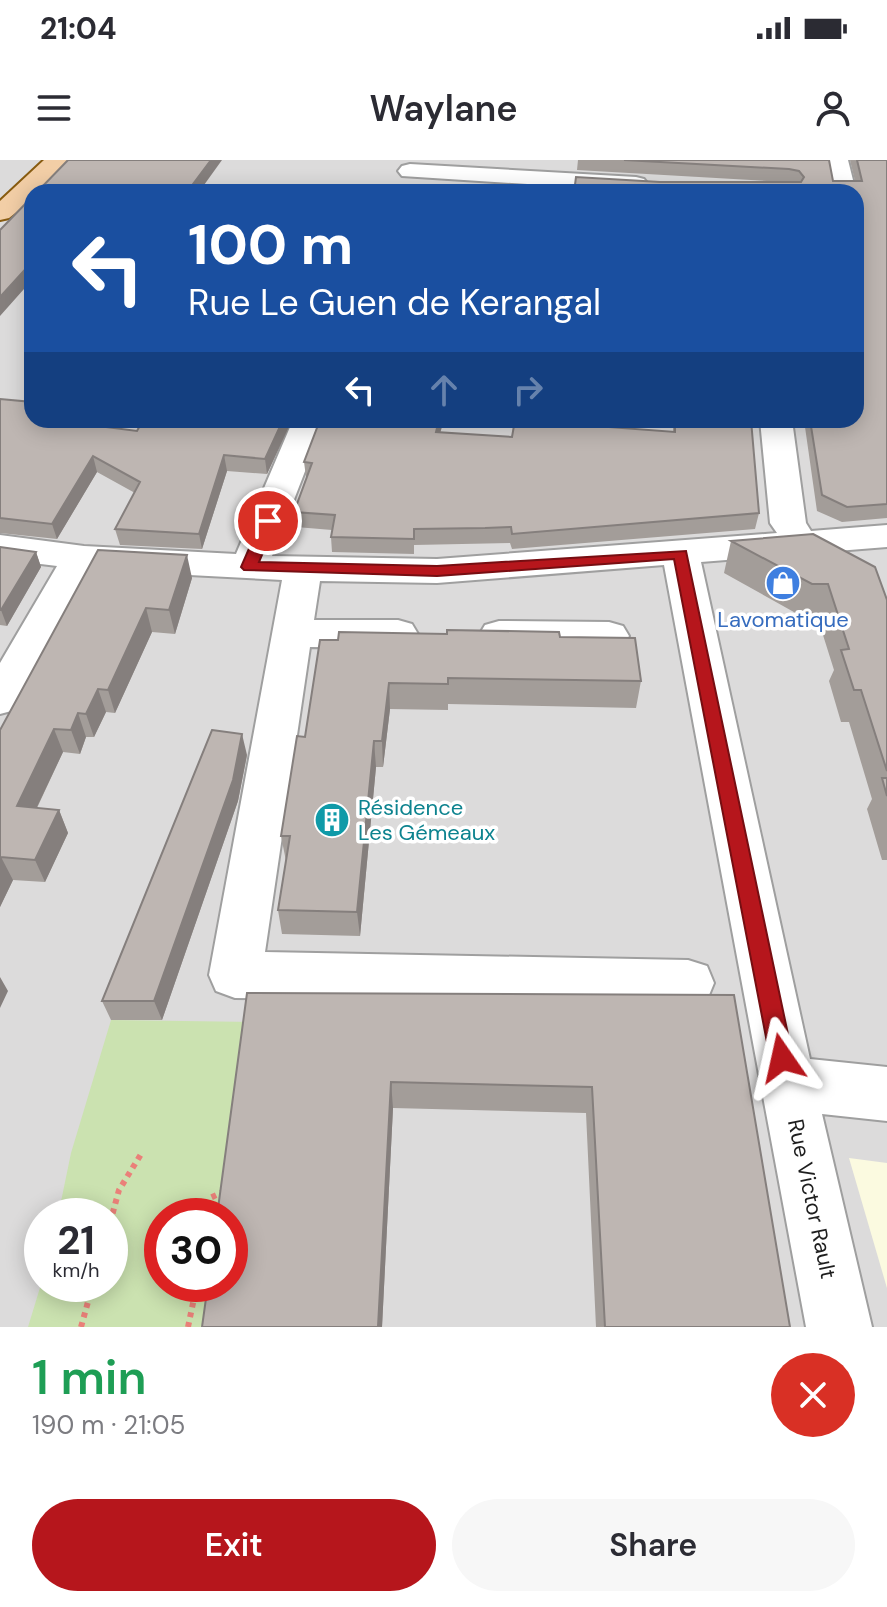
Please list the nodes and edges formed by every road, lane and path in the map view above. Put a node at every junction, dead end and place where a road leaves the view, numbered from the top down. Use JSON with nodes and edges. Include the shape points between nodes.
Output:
{"nodes":[{"id":1,"x":38,"y":160,"type":"edge"},
{"id":2,"x":57,"y":160,"type":"edge"},
{"id":3,"x":837,"y":160,"type":"edge"},
{"id":4,"x":409,"y":174,"type":"edge"},
{"id":5,"x":34,"y":184,"type":"edge"},
{"id":6,"x":636,"y":184,"type":"edge"},
{"id":7,"x":842,"y":184,"type":"edge"},
{"id":8,"x":24,"y":195,"type":"edge"},
{"id":9,"x":0,"y":201,"type":"edge"},
{"id":10,"x":0,"y":213,"type":"edge"},
{"id":11,"x":306,"y":428,"type":"edge"},
{"id":12,"x":777,"y":428,"type":"edge"},
{"id":13,"x":887,"y":536,"type":"edge"},
{"id":14,"x":802,"y":544,"type":"junction"},
{"id":15,"x":0,"y":547,"type":"edge"},
{"id":16,"x":681,"y":554,"type":"junction"},
{"id":17,"x":84,"y":558,"type":"junction"},
{"id":18,"x":249,"y":567,"type":"junction"},
{"id":19,"x":303,"y":569,"type":"junction"},
{"id":20,"x":293,"y":633,"type":"junction"},
{"id":21,"x":609,"y":636,"type":"edge"},
{"id":22,"x":0,"y":699,"type":"edge"},
{"id":23,"x":688,"y":983,"type":"dead end"},
{"id":24,"x":787,"y":1084,"type":"junction"},
{"id":25,"x":887,"y":1094,"type":"edge"},
{"id":26,"x":143,"y":1151,"type":"dead end"},
{"id":27,"x":227,"y":1190,"type":"edge"},
{"id":28,"x":117,"y":1198,"type":"edge"},
{"id":29,"x":210,"y":1198,"type":"edge"},
{"id":30,"x":88,"y":1302,"type":"edge"},
{"id":31,"x":193,"y":1302,"type":"edge"},
{"id":32,"x":81,"y":1327,"type":"edge"},
{"id":33,"x":188,"y":1327,"type":"edge"},
{"id":34,"x":839,"y":1327,"type":"edge"}],
"edges":[{"from":1,"to":9,"type":"main road"},
{"from":2,"to":5,"type":"main road"},
{"from":3,"to":7,"type":"street"},
{"from":4,"to":6,"type":"street"},
{"from":8,"to":10,"type":"main road"},
{"from":11,"to":18,"type":"street"},
{"from":12,"to":14,"type":"street","via":[[788,523]]},
{"from":13,"to":14,"type":"street"},
{"from":14,"to":16,"type":"street"},
{"from":15,"to":17,"type":"street"},
{"from":16,"to":19,"type":"street","via":[[437,571]]},
{"from":16,"to":24,"type":"street","name":"Rue Victor Rault"},
{"from":17,"to":18,"type":"street"},
{"from":17,"to":22,"type":"street"},
{"from":18,"to":19,"type":"street"},
{"from":19,"to":20,"type":"street"},
{"from":20,"to":21,"type":"street"},
{"from":20,"to":23,"type":"street","via":[[235,975]]},
{"from":24,"to":25,"type":"street"},
{"from":24,"to":34,"type":"street","name":"Rue Victor Rault"},
{"from":26,"to":28,"type":"path"},
{"from":27,"to":29,"type":"path"},
{"from":30,"to":32,"type":"path"},
{"from":31,"to":33,"type":"path"}]}
